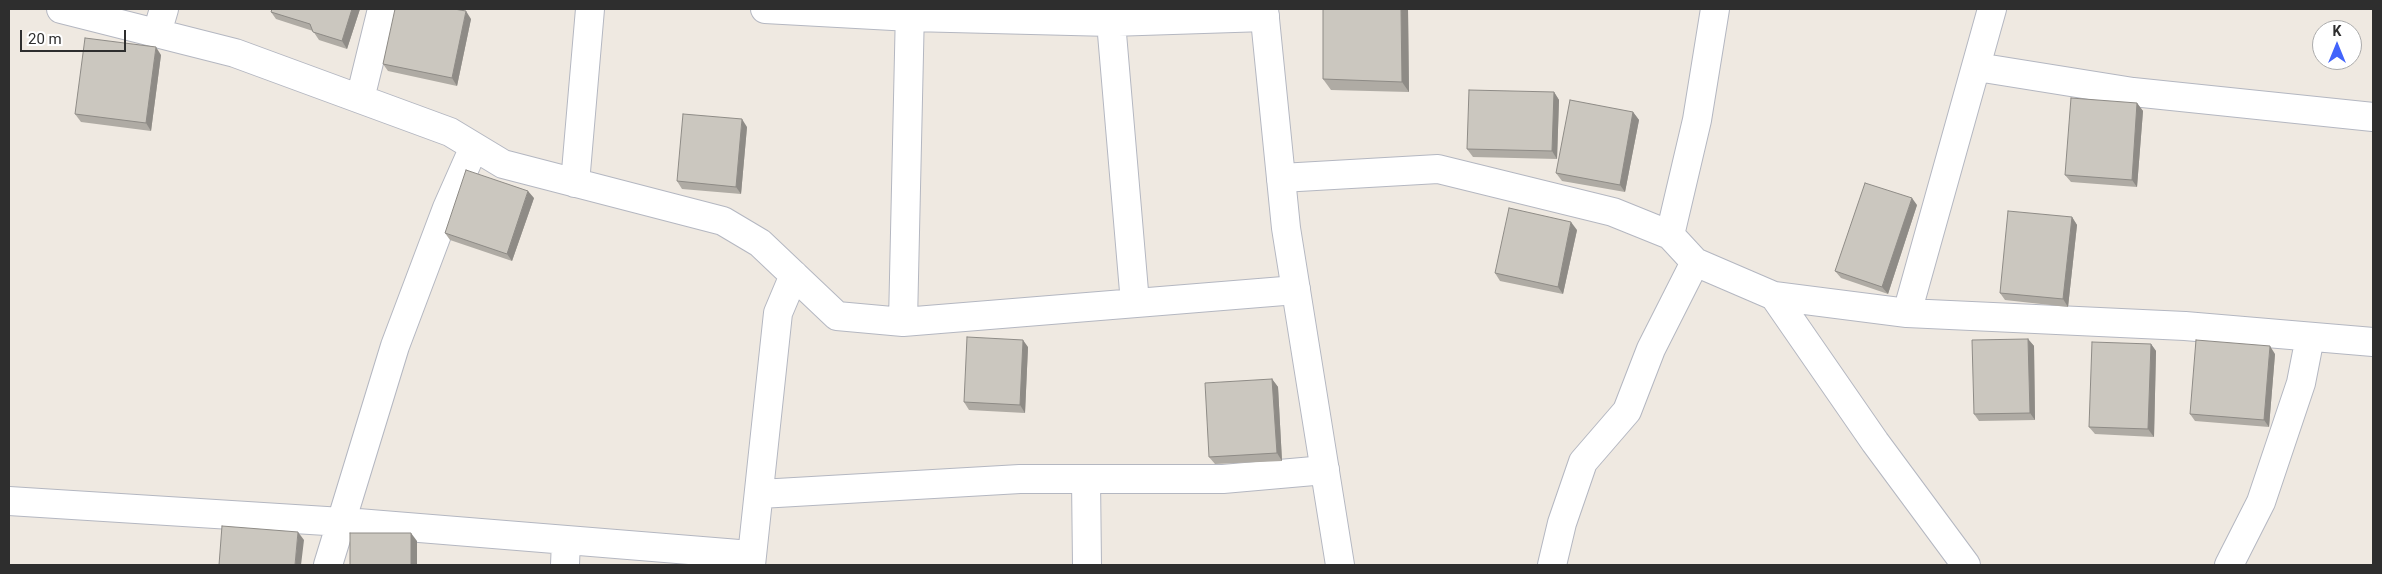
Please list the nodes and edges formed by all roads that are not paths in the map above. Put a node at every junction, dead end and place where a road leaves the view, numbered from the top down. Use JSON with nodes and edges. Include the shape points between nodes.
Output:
{"nodes":[{"id":1,"x":61,"y":9,"type":"edge"},
{"id":2,"x":382,"y":9,"type":"edge"},
{"id":3,"x":590,"y":9,"type":"edge"},
{"id":4,"x":765,"y":9,"type":"edge"},
{"id":5,"x":1715,"y":9,"type":"edge"},
{"id":6,"x":1992,"y":9,"type":"edge"},
{"id":7,"x":910,"y":13,"type":"edge"},
{"id":8,"x":1264,"y":13,"type":"edge"},
{"id":9,"x":161,"y":21,"type":"edge"},
{"id":10,"x":1111,"y":22,"type":"junction"},
{"id":11,"x":1977,"y":67,"type":"junction"},
{"id":12,"x":360,"y":99,"type":"junction"},
{"id":13,"x":2373,"y":118,"type":"edge"},
{"id":14,"x":474,"y":147,"type":"junction"},
{"id":15,"x":1281,"y":178,"type":"junction"},
{"id":16,"x":575,"y":183,"type":"junction"},
{"id":17,"x":1670,"y":235,"type":"junction"},
{"id":18,"x":1695,"y":262,"type":"junction"},
{"id":19,"x":794,"y":275,"type":"junction"},
{"id":20,"x":1296,"y":290,"type":"junction"},
{"id":21,"x":1774,"y":296,"type":"junction"},
{"id":22,"x":1135,"y":303,"type":"junction"},
{"id":23,"x":1907,"y":313,"type":"junction"},
{"id":24,"x":903,"y":322,"type":"junction"},
{"id":25,"x":2310,"y":337,"type":"junction"},
{"id":26,"x":2373,"y":342,"type":"edge"},
{"id":27,"x":1325,"y":470,"type":"junction"},
{"id":28,"x":1086,"y":479,"type":"junction"},
{"id":29,"x":760,"y":494,"type":"junction"},
{"id":30,"x":9,"y":501,"type":"edge"},
{"id":31,"x":340,"y":522,"type":"junction"},
{"id":32,"x":566,"y":552,"type":"edge"},
{"id":33,"x":751,"y":560,"type":"edge"},
{"id":34,"x":328,"y":565,"type":"edge"},
{"id":35,"x":1087,"y":565,"type":"edge"},
{"id":36,"x":1340,"y":565,"type":"edge"},
{"id":37,"x":1552,"y":565,"type":"edge"},
{"id":38,"x":1966,"y":565,"type":"edge"},
{"id":39,"x":2229,"y":565,"type":"edge"}],
"edges":[{"from":1,"to":9,"type":"street"},
{"from":2,"to":12,"type":"street"},
{"from":3,"to":16,"type":"street"},
{"from":4,"to":7,"type":"street"},
{"from":5,"to":17,"type":"street","via":[[1697,120]]},
{"from":6,"to":11,"type":"street"},
{"from":7,"to":10,"type":"street"},
{"from":7,"to":24,"type":"street"},
{"from":8,"to":10,"type":"street"},
{"from":8,"to":15,"type":"street"},
{"from":9,"to":12,"type":"street","via":[[235,53]]},
{"from":10,"to":22,"type":"street"},
{"from":11,"to":13,"type":"street","via":[[2133,92]]},
{"from":11,"to":23,"type":"street"},
{"from":12,"to":14,"type":"street","via":[[450,132]]},
{"from":14,"to":16,"type":"street","via":[[503,164]]},
{"from":14,"to":31,"type":"street","via":[[447,208],[395,346]]},
{"from":15,"to":17,"type":"street","via":[[1438,169],[1613,212]]},
{"from":15,"to":20,"type":"street"},
{"from":16,"to":19,"type":"street","via":[[723,221],[760,243]]},
{"from":17,"to":18,"type":"street"},
{"from":18,"to":21,"type":"street"},
{"from":18,"to":37,"type":"street","via":[[1652,349],[1627,411],[1583,462],[1562,523]]},
{"from":19,"to":24,"type":"street","via":[[837,316]]},
{"from":19,"to":29,"type":"street","via":[[778,313]]},
{"from":20,"to":22,"type":"street"},
{"from":20,"to":27,"type":"street"},
{"from":21,"to":23,"type":"street"},
{"from":21,"to":38,"type":"street","via":[[1875,442]]},
{"from":22,"to":24,"type":"street"},
{"from":23,"to":25,"type":"street","via":[[2185,326]]},
{"from":25,"to":26,"type":"street"},
{"from":25,"to":39,"type":"street","via":[[2301,383],[2261,502]]},
{"from":27,"to":28,"type":"street","via":[[1223,479]]},
{"from":27,"to":36,"type":"street"},
{"from":28,"to":29,"type":"street","via":[[1020,479]]},
{"from":28,"to":35,"type":"street"},
{"from":29,"to":33,"type":"street"},
{"from":30,"to":31,"type":"street"},
{"from":31,"to":32,"type":"street"},
{"from":31,"to":34,"type":"street"},
{"from":32,"to":33,"type":"street"}]}
